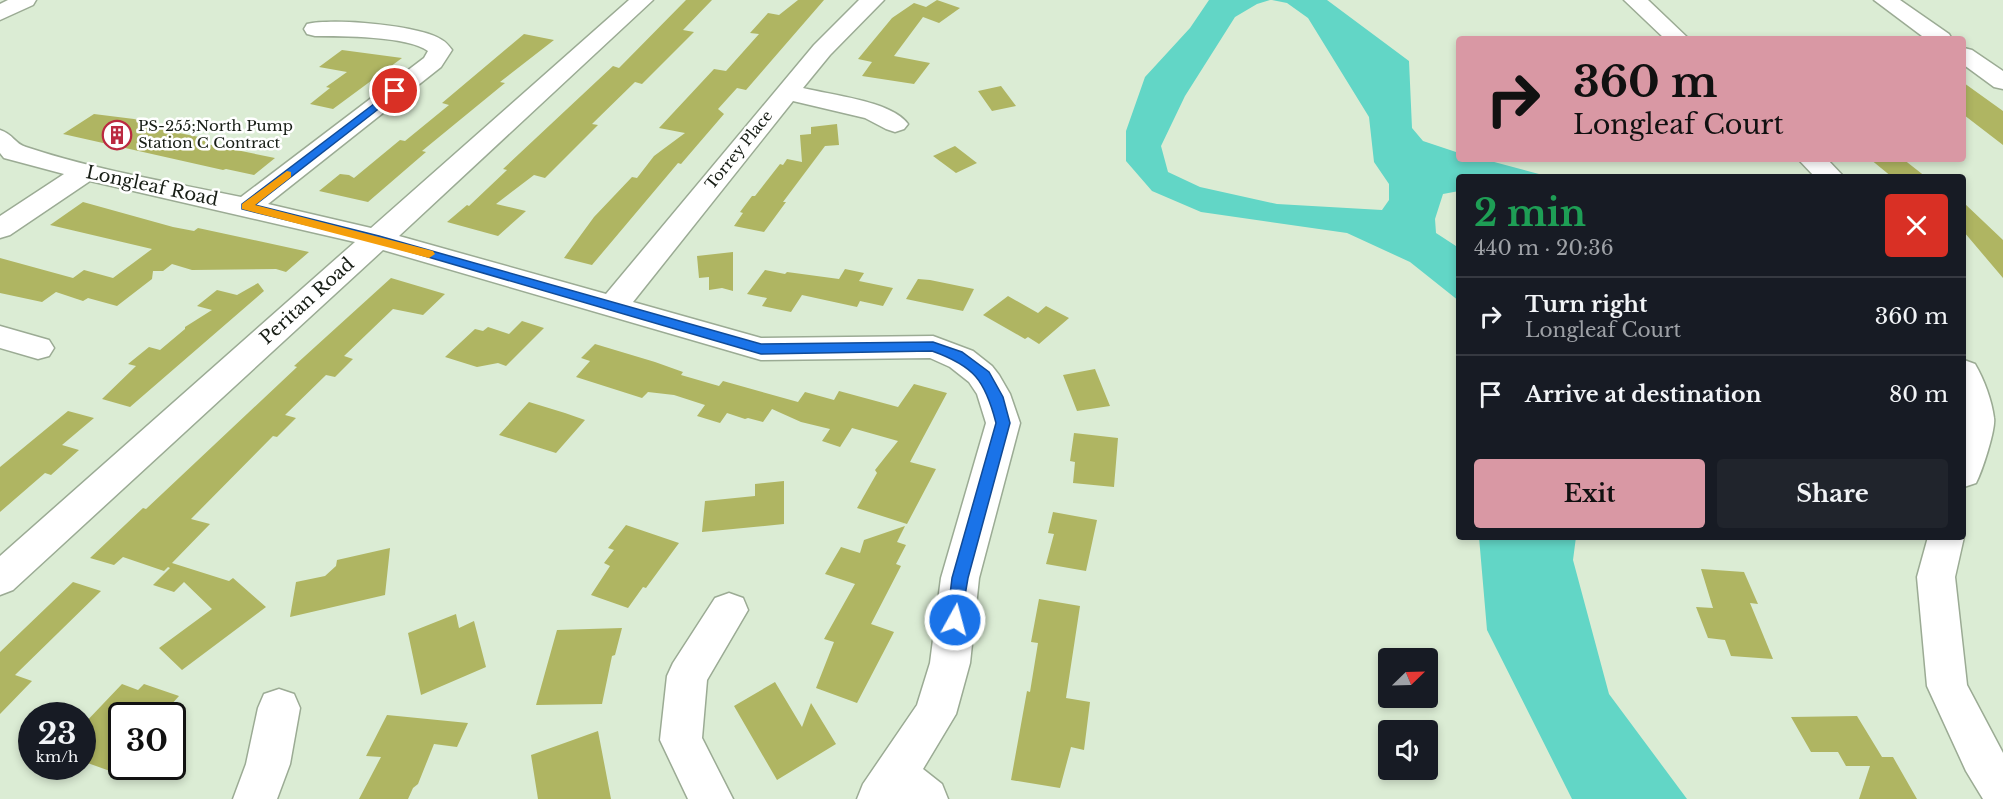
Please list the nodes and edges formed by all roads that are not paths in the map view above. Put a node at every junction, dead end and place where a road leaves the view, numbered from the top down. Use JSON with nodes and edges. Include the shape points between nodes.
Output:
{"nodes":[{"id":1,"x":25,"y":0,"type":"edge"},
{"id":2,"x":642,"y":0,"type":"edge"},
{"id":3,"x":873,"y":0,"type":"edge"},
{"id":4,"x":1635,"y":0,"type":"edge"},
{"id":5,"x":1885,"y":0,"type":"edge"},
{"id":6,"x":0,"y":13,"type":"edge"},
{"id":7,"x":315,"y":29,"type":"dead end"},
{"id":8,"x":1674,"y":36,"type":"edge"},
{"id":9,"x":1937,"y":36,"type":"edge"},
{"id":10,"x":1966,"y":56,"type":"edge"},
{"id":11,"x":2003,"y":82,"type":"edge"},
{"id":12,"x":787,"y":92,"type":"junction"},
{"id":13,"x":895,"y":124,"type":"dead end"},
{"id":14,"x":0,"y":138,"type":"edge"},
{"id":15,"x":1814,"y":162,"type":"edge"},
{"id":16,"x":86,"y":172,"type":"junction"},
{"id":17,"x":1828,"y":174,"type":"edge"},
{"id":18,"x":246,"y":207,"type":"junction"},
{"id":19,"x":0,"y":229,"type":"edge"},
{"id":20,"x":375,"y":238,"type":"junction"},
{"id":21,"x":612,"y":307,"type":"junction"},
{"id":22,"x":0,"y":337,"type":"edge"},
{"id":23,"x":38,"y":348,"type":"dead end"},
{"id":24,"x":1966,"y":378,"type":"edge"},
{"id":25,"x":1981,"y":420,"type":"edge"},
{"id":26,"x":1966,"y":467,"type":"edge"},
{"id":27,"x":1945,"y":540,"type":"edge"},
{"id":28,"x":0,"y":579,"type":"edge"},
{"id":29,"x":729,"y":610,"type":"dead end"},
{"id":30,"x":279,"y":708,"type":"dead end"},
{"id":31,"x":901,"y":791,"type":"edge"},
{"id":32,"x":2003,"y":792,"type":"edge"},
{"id":33,"x":255,"y":799,"type":"edge"},
{"id":34,"x":711,"y":799,"type":"edge"}],
"edges":[{"from":1,"to":6,"type":"street"},
{"from":2,"to":20,"type":"street","name":"Peritan Road"},
{"from":3,"to":12,"type":"street","name":"Torrey Place","via":[[822,50]]},
{"from":4,"to":8,"type":"street"},
{"from":5,"to":9,"type":"street"},
{"from":7,"to":18,"type":"street","via":[[358,29],[400,36],[432,42],[440,50],[433,62]]},
{"from":10,"to":11,"type":"street"},
{"from":12,"to":13,"type":"street","via":[[873,112]]},
{"from":12,"to":21,"type":"street","name":"Torrey Place"},
{"from":14,"to":16,"type":"street","name":"Longleaf Road","via":[[13,152]]},
{"from":15,"to":17,"type":"street"},
{"from":16,"to":18,"type":"street","name":"Longleaf Road"},
{"from":16,"to":19,"type":"street"},
{"from":18,"to":20,"type":"street","name":"Longleaf Road"},
{"from":20,"to":21,"type":"street","name":"Longleaf Road"},
{"from":20,"to":28,"type":"street","name":"Peritan Road"},
{"from":21,"to":31,"type":"street","name":"Longleaf Road","via":[[761,349],[933,347],[957,355],[984,375],[996,397],[1003,423],[960,578],[950,663],[935,714]]},
{"from":22,"to":23,"type":"street"},
{"from":24,"to":25,"type":"street"},
{"from":25,"to":26,"type":"street"},
{"from":27,"to":32,"type":"street","via":[[1936,577],[1947,686],[1981,757]]},
{"from":29,"to":34,"type":"street","via":[[687,676],[681,740]]},
{"from":30,"to":33,"type":"street","via":[[268,764]]}]}
